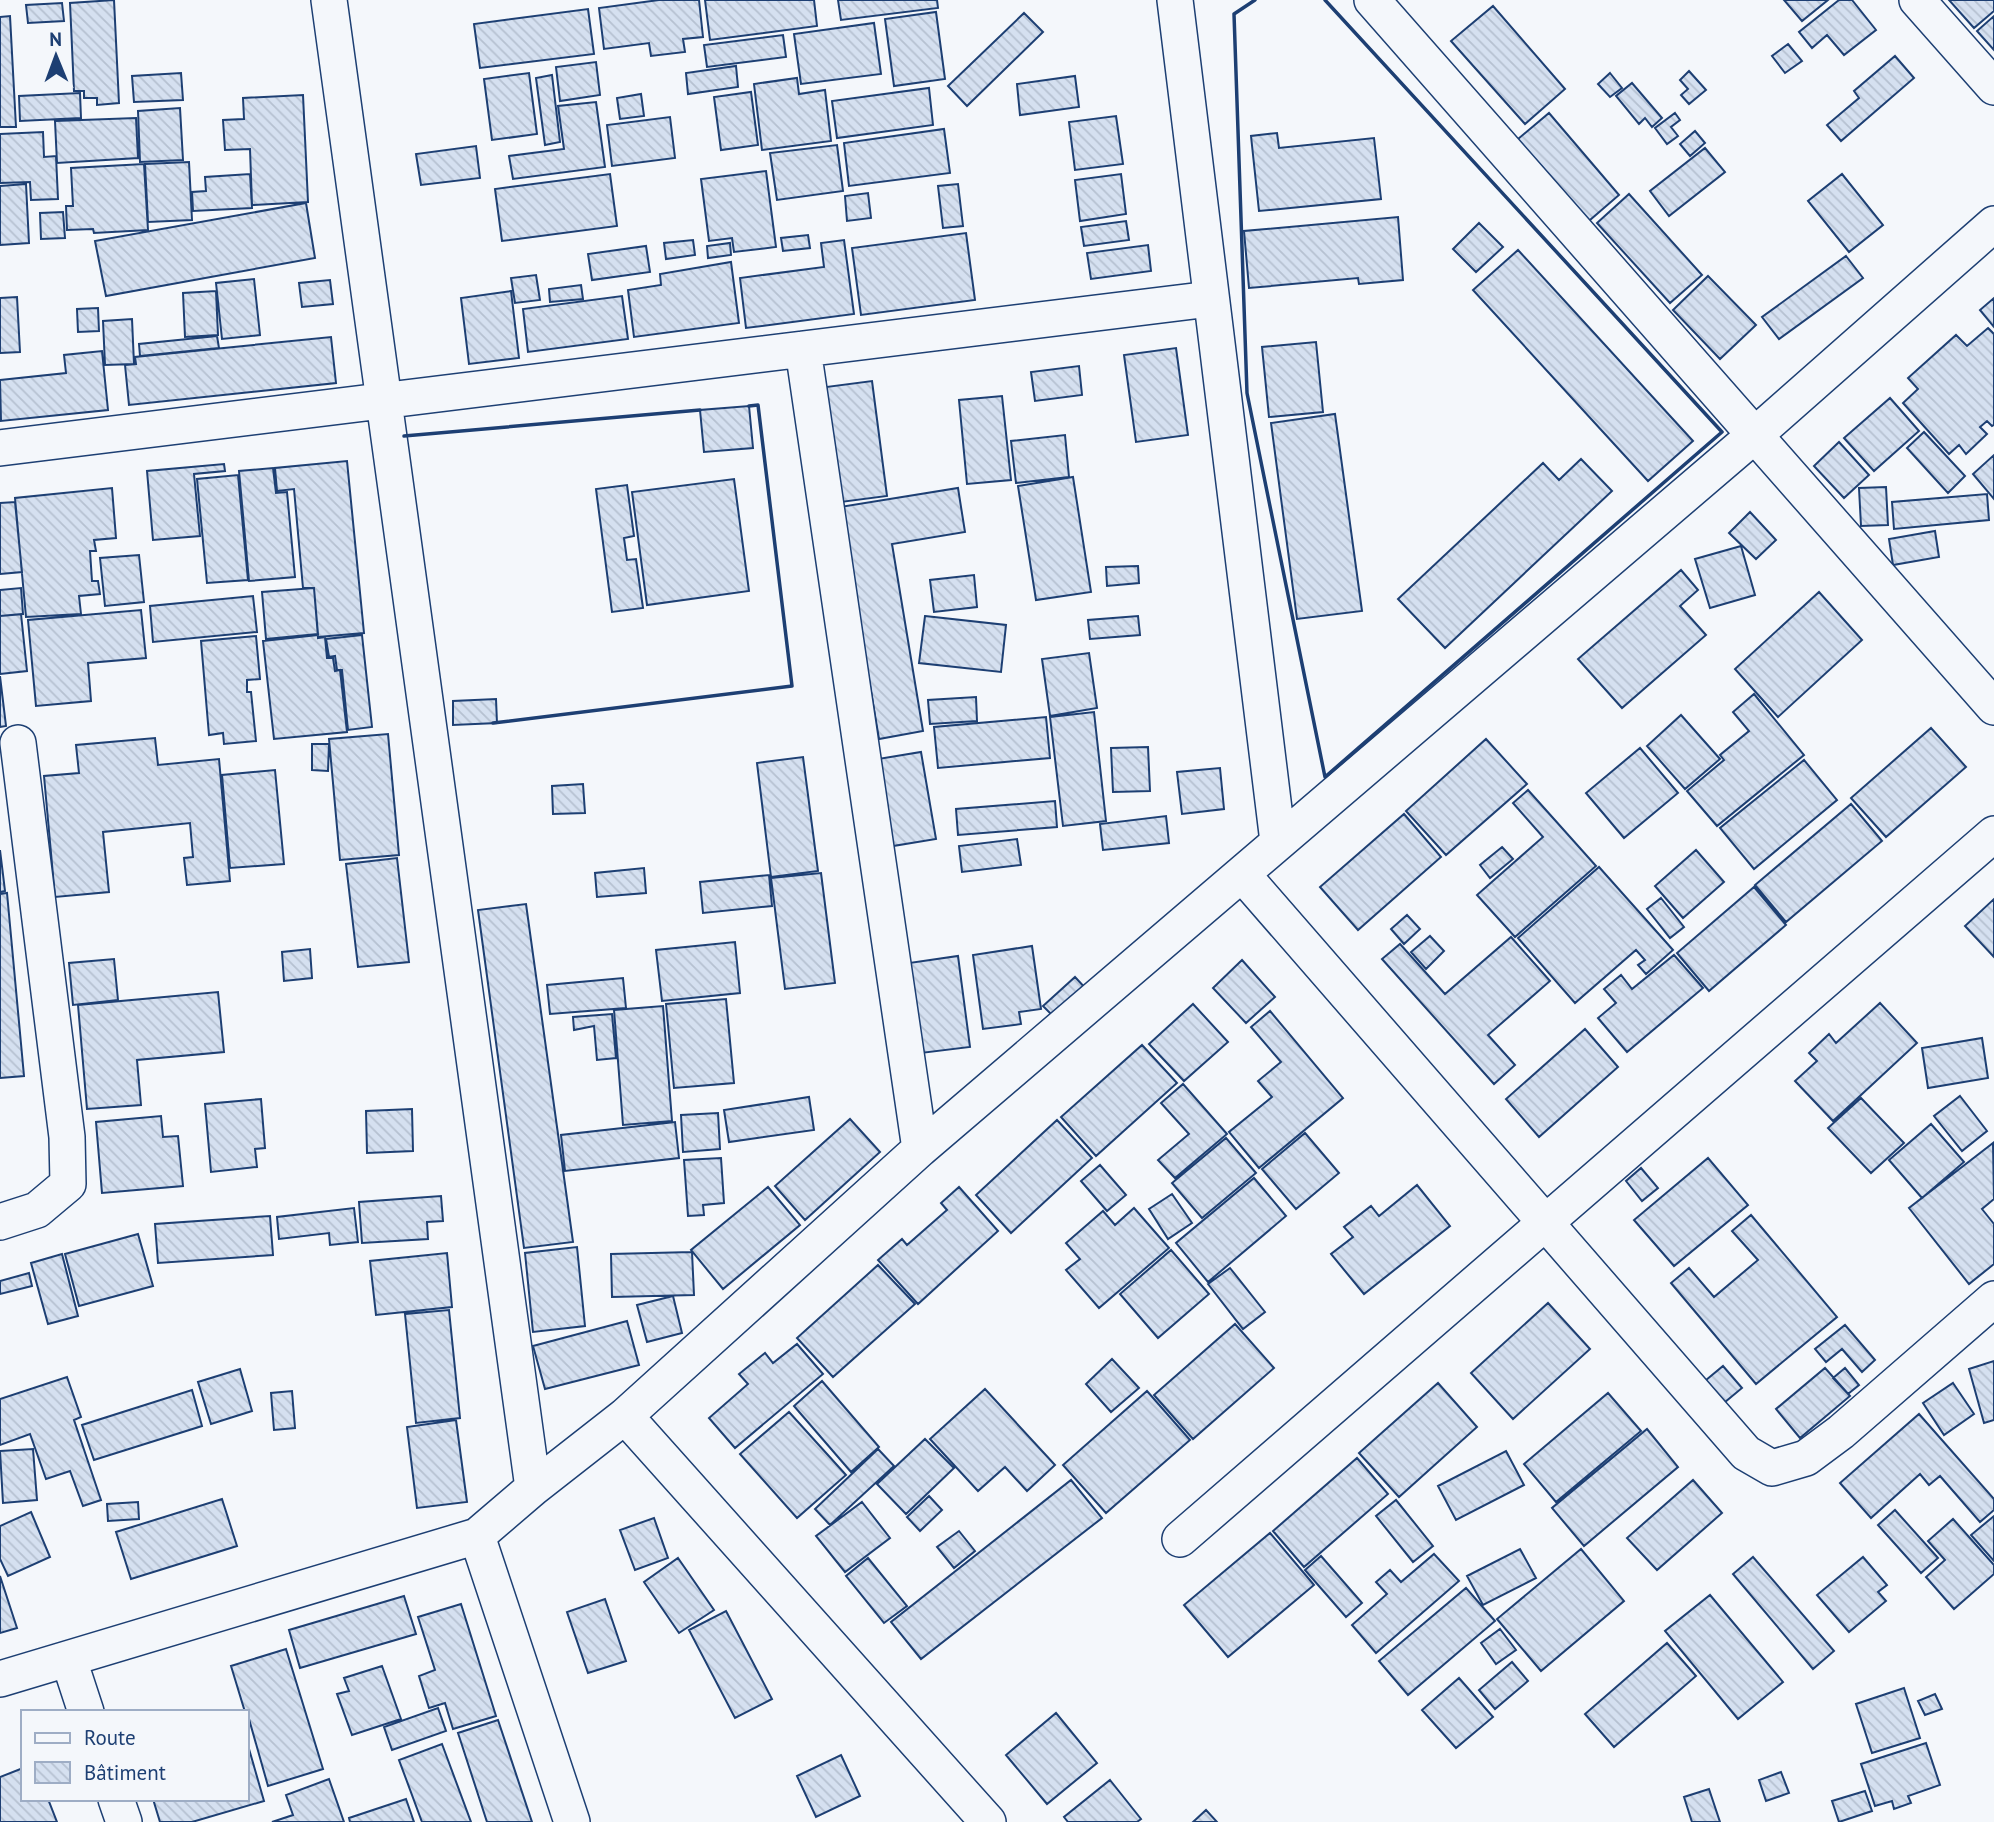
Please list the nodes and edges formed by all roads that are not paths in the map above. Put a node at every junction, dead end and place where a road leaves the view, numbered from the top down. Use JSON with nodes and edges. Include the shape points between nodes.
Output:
{"nodes":[{"id":1,"x":329,"y":0,"type":"edge"},
{"id":2,"x":1175,"y":0,"type":"edge"},
{"id":3,"x":1372,"y":0,"type":"edge"},
{"id":4,"x":1917,"y":0,"type":"edge"},
{"id":5,"x":1994,"y":87,"type":"edge"},
{"id":6,"x":1994,"y":224,"type":"edge"},
{"id":7,"x":1210,"y":299,"type":"junction"},
{"id":8,"x":803,"y":349,"type":"junction"},
{"id":9,"x":385,"y":401,"type":"junction"},
{"id":10,"x":1756,"y":434,"type":"junction"},
{"id":11,"x":0,"y":448,"type":"edge"},
{"id":12,"x":1994,"y":707,"type":"edge"},
{"id":13,"x":18,"y":743,"type":"dead end"},
{"id":14,"x":1994,"y":834,"type":"edge"},
{"id":15,"x":1278,"y":842,"type":"junction"},
{"id":16,"x":1242,"y":874,"type":"junction"},
{"id":17,"x":920,"y":1149,"type":"junction"},
{"id":18,"x":0,"y":1222,"type":"edge"},
{"id":19,"x":1545,"y":1223,"type":"junction"},
{"id":20,"x":1994,"y":1299,"type":"edge"},
{"id":21,"x":625,"y":1416,"type":"junction"},
{"id":22,"x":533,"y":1488,"type":"junction"},
{"id":23,"x":477,"y":1536,"type":"junction"},
{"id":24,"x":1180,"y":1539,"type":"dead end"},
{"id":25,"x":69,"y":1660,"type":"junction"},
{"id":26,"x":0,"y":1679,"type":"edge"},
{"id":27,"x":85,"y":1710,"type":"edge"},
{"id":28,"x":117,"y":1801,"type":"edge"},
{"id":29,"x":124,"y":1822,"type":"edge"},
{"id":30,"x":572,"y":1822,"type":"edge"},
{"id":31,"x":988,"y":1822,"type":"edge"}],
"edges":[{"from":1,"to":9,"type":"street"},
{"from":2,"to":7,"type":"street"},
{"from":3,"to":10,"type":"street"},
{"from":4,"to":5,"type":"street"},
{"from":6,"to":10,"type":"street"},
{"from":7,"to":8,"type":"street"},
{"from":7,"to":15,"type":"street"},
{"from":8,"to":9,"type":"street"},
{"from":8,"to":17,"type":"street"},
{"from":9,"to":11,"type":"street"},
{"from":9,"to":22,"type":"street"},
{"from":10,"to":12,"type":"street"},
{"from":10,"to":15,"type":"street"},
{"from":13,"to":18,"type":"street","via":[[67,1137],[68,1184],[37,1210]]},
{"from":14,"to":19,"type":"street"},
{"from":15,"to":16,"type":"street"},
{"from":16,"to":17,"type":"street"},
{"from":16,"to":19,"type":"street"},
{"from":17,"to":21,"type":"street"},
{"from":19,"to":20,"type":"street","via":[[1746,1453],[1772,1468],[1806,1458],[1841,1432]]},
{"from":19,"to":24,"type":"street"},
{"from":21,"to":22,"type":"street"},
{"from":21,"to":31,"type":"street"},
{"from":22,"to":23,"type":"street"},
{"from":23,"to":25,"type":"street"},
{"from":23,"to":30,"type":"street"},
{"from":25,"to":26,"type":"street"},
{"from":25,"to":27,"type":"street"},
{"from":28,"to":29,"type":"street"}]}
